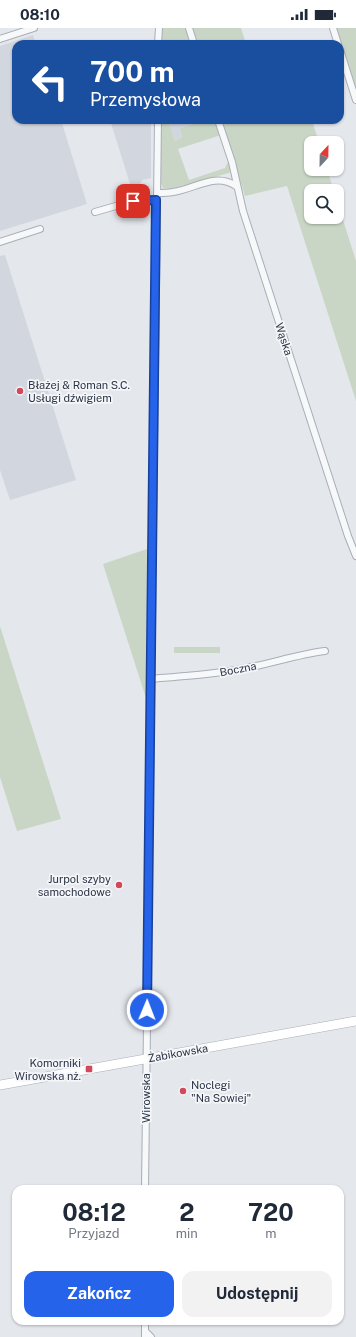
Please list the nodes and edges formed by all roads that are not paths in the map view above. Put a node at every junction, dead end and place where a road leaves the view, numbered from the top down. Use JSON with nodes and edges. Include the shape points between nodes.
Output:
{"nodes":[{"id":1,"x":34,"y":28,"type":"edge"},
{"id":2,"x":159,"y":28,"type":"edge"},
{"id":3,"x":189,"y":28,"type":"edge"},
{"id":4,"x":333,"y":28,"type":"edge"},
{"id":5,"x":0,"y":39,"type":"edge"},
{"id":6,"x":158,"y":40,"type":"edge"},
{"id":7,"x":193,"y":40,"type":"edge"},
{"id":8,"x":337,"y":40,"type":"edge"},
{"id":9,"x":344,"y":62,"type":"edge"},
{"id":10,"x":356,"y":100,"type":"edge"},
{"id":11,"x":158,"y":124,"type":"edge"},
{"id":12,"x":219,"y":124,"type":"edge"},
{"id":13,"x":236,"y":186,"type":"junction"},
{"id":14,"x":157,"y":196,"type":"junction"},
{"id":15,"x":95,"y":212,"type":"dead end"},
{"id":16,"x":40,"y":229,"type":"dead end"},
{"id":17,"x":0,"y":242,"type":"edge"},
{"id":18,"x":356,"y":556,"type":"edge"},
{"id":19,"x":325,"y":651,"type":"dead end"},
{"id":20,"x":150,"y":679,"type":"junction"},
{"id":21,"x":356,"y":1022,"type":"edge"},
{"id":22,"x":146,"y":1059,"type":"junction"},
{"id":23,"x":0,"y":1085,"type":"edge"},
{"id":24,"x":145,"y":1185,"type":"edge"},
{"id":25,"x":145,"y":1334,"type":"edge"},
{"id":26,"x":151,"y":1337,"type":"edge"}],
"edges":[{"from":1,"to":5,"type":"street"},
{"from":2,"to":6,"type":"street"},
{"from":3,"to":7,"type":"street"},
{"from":4,"to":8,"type":"street"},
{"from":9,"to":10,"type":"street"},
{"from":11,"to":14,"type":"street","name":"Wirowska"},
{"from":12,"to":13,"type":"street","name":"Wąska","via":[[232,162]]},
{"from":13,"to":14,"type":"street","via":[[215,179]]},
{"from":13,"to":18,"type":"street","name":"Wąska"},
{"from":14,"to":15,"type":"street"},
{"from":14,"to":20,"type":"street","name":"Wirowska"},
{"from":16,"to":17,"type":"street"},
{"from":19,"to":20,"type":"street","name":"Boczna","via":[[304,653],[209,675]]},
{"from":20,"to":22,"type":"street","name":"Wirowska"},
{"from":21,"to":22,"type":"street","name":"Żabikowska"},
{"from":22,"to":23,"type":"street","name":"Żabikowska"},
{"from":22,"to":24,"type":"street","name":"Wirowska"},
{"from":25,"to":26,"type":"street"}]}
